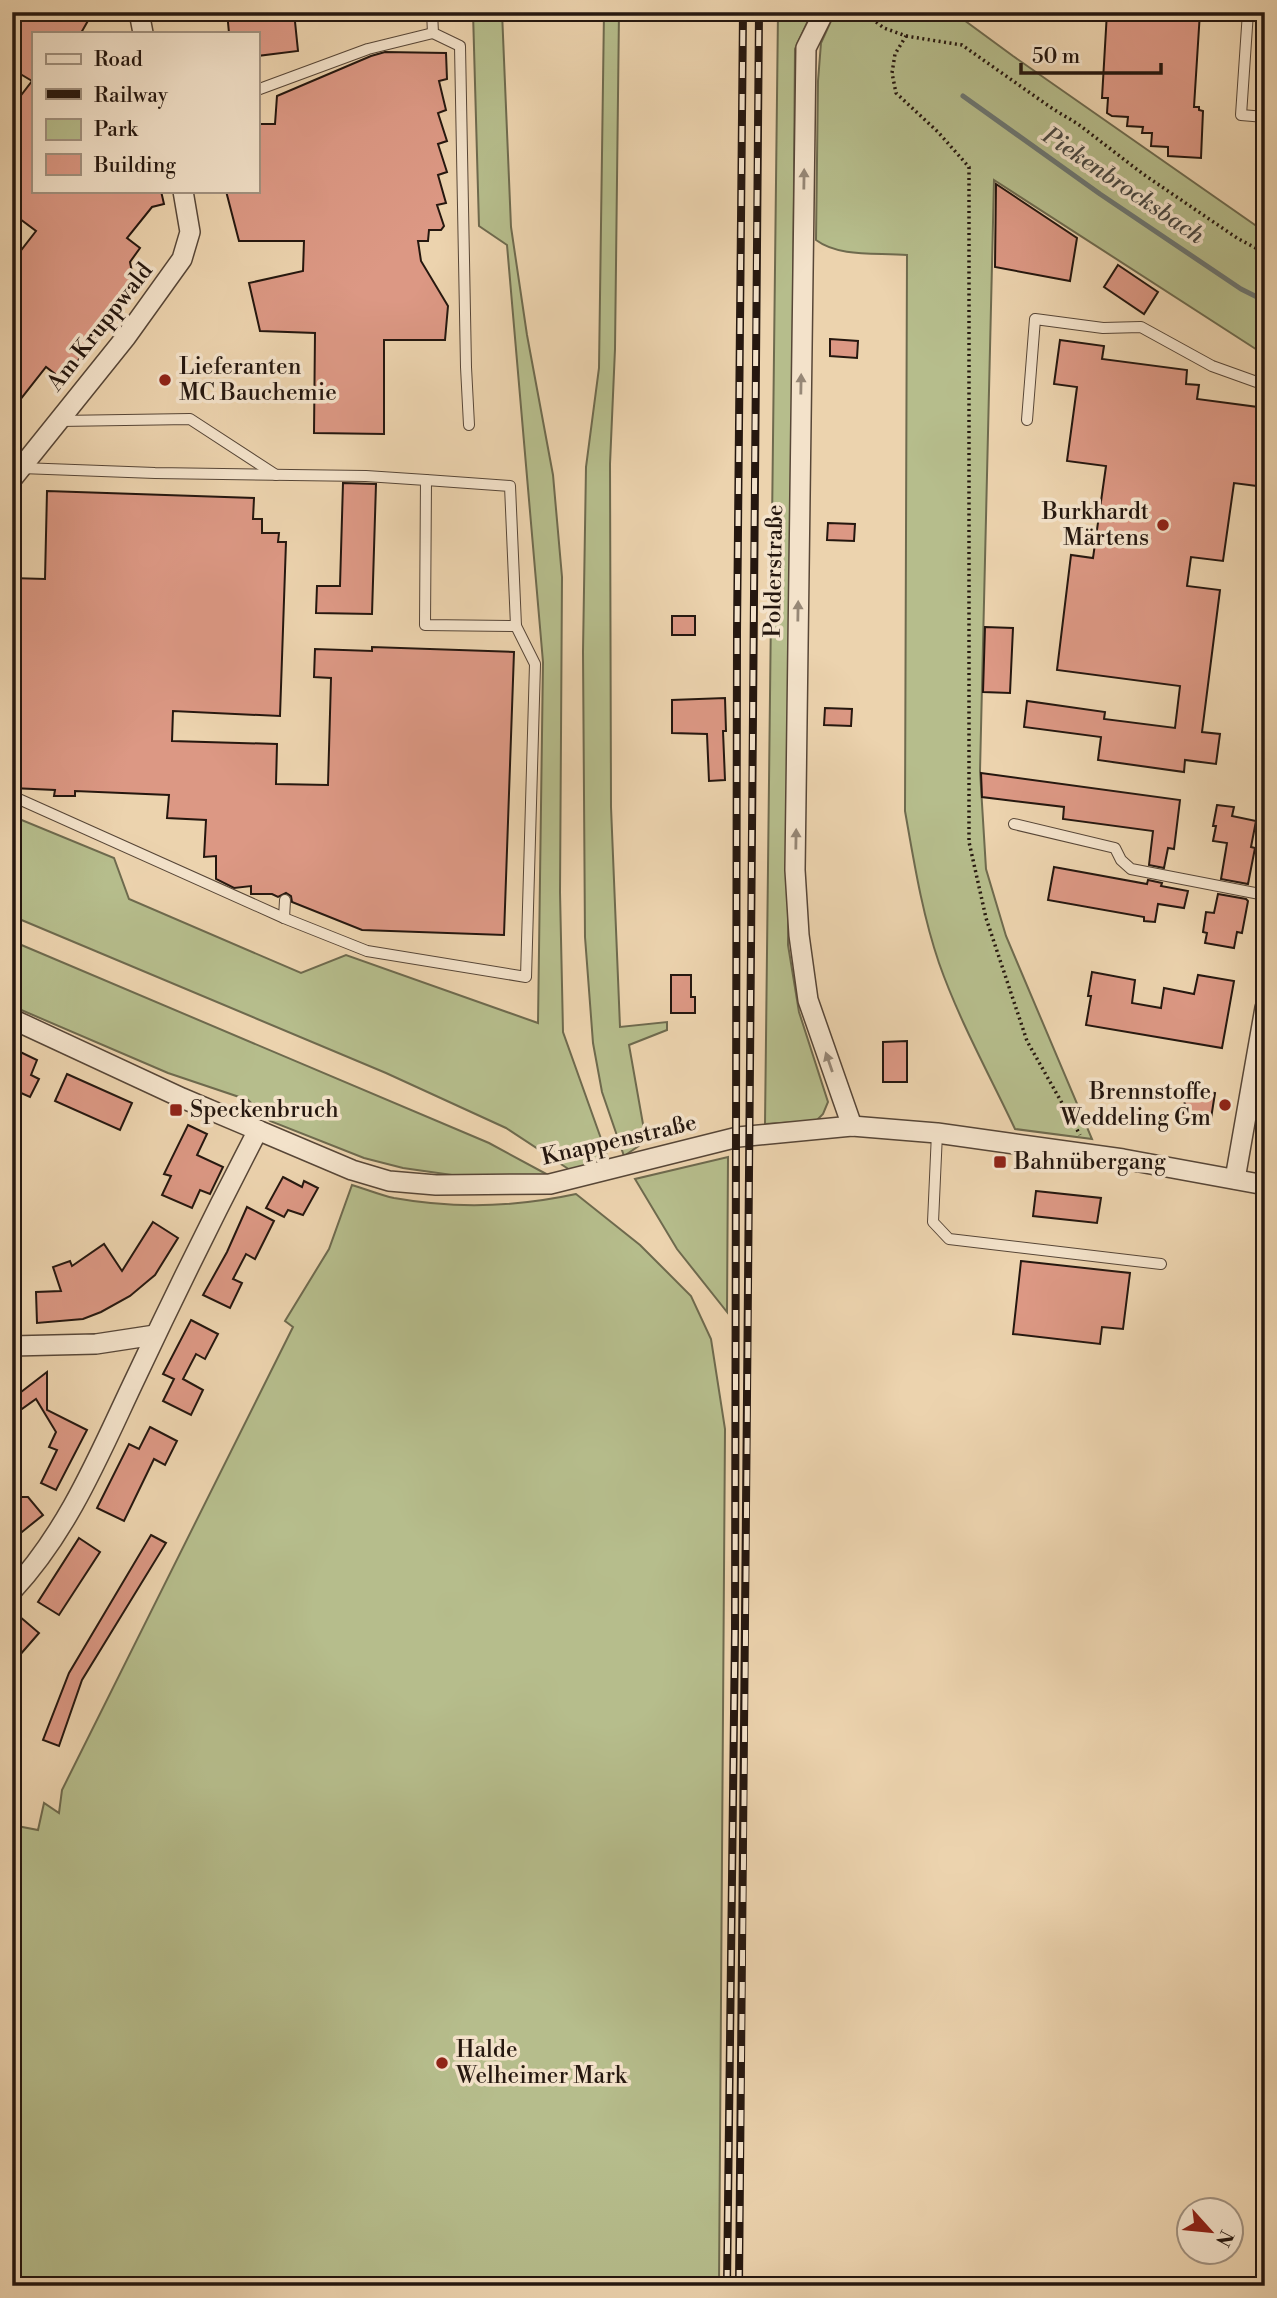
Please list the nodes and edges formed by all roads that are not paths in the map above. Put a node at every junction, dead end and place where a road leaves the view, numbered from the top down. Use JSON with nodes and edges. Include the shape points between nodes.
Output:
{"nodes":[{"id":1,"x":139,"y":12,"type":"edge"},
{"id":2,"x":432,"y":12,"type":"edge"},
{"id":3,"x":824,"y":12,"type":"edge"},
{"id":4,"x":1248,"y":12,"type":"edge"},
{"id":5,"x":143,"y":32,"type":"edge"},
{"id":6,"x":433,"y":33,"type":"junction"},
{"id":7,"x":259,"y":89,"type":"edge"},
{"id":8,"x":1265,"y":117,"type":"edge"},
{"id":9,"x":183,"y":192,"type":"edge"},
{"id":10,"x":1265,"y":385,"type":"edge"},
{"id":11,"x":1027,"y":420,"type":"dead end"},
{"id":12,"x":58,"y":421,"type":"junction"},
{"id":13,"x":469,"y":425,"type":"dead end"},
{"id":14,"x":16,"y":473,"type":"edge"},
{"id":15,"x":276,"y":475,"type":"junction"},
{"id":16,"x":426,"y":480,"type":"junction"},
{"id":17,"x":516,"y":626,"type":"junction"},
{"id":18,"x":12,"y":796,"type":"edge"},
{"id":19,"x":1014,"y":824,"type":"dead end"},
{"id":20,"x":1265,"y":895,"type":"edge"},
{"id":21,"x":285,"y":900,"type":"dead end"},
{"id":22,"x":284,"y":918,"type":"junction"},
{"id":23,"x":1265,"y":1008,"type":"edge"},
{"id":24,"x":12,"y":1019,"type":"edge"},
{"id":25,"x":852,"y":1126,"type":"junction"},
{"id":26,"x":258,"y":1130,"type":"junction"},
{"id":27,"x":937,"y":1133,"type":"junction"},
{"id":28,"x":1235,"y":1179,"type":"junction"},
{"id":29,"x":1265,"y":1185,"type":"edge"},
{"id":30,"x":1161,"y":1264,"type":"dead end"},
{"id":31,"x":156,"y":1335,"type":"junction"},
{"id":32,"x":12,"y":1346,"type":"edge"},
{"id":33,"x":12,"y":1591,"type":"edge"}],
"edges":[{"from":1,"to":5,"type":"street"},
{"from":2,"to":6,"type":"lane"},
{"from":25,"to":3,"type":"street","name":"Polderstraße","one_way":true,"via":[[808,1000],[795,870],[806,48]]},
{"from":4,"to":8,"type":"lane","via":[[1241,115]]},
{"from":6,"to":7,"type":"lane","via":[[368,49]]},
{"from":6,"to":13,"type":"lane","via":[[460,46]]},
{"from":9,"to":12,"type":"street","name":"Am Kruppwald","via":[[190,232],[182,260]]},
{"from":10,"to":11,"type":"lane","via":[[1212,366],[1141,327],[1103,328],[1035,319]]},
{"from":12,"to":14,"type":"street","name":"Am Kruppwald"},
{"from":12,"to":15,"type":"lane","via":[[190,419]]},
{"from":14,"to":15,"type":"lane"},
{"from":15,"to":16,"type":"lane"},
{"from":16,"to":17,"type":"lane","via":[[510,486]]},
{"from":16,"to":17,"type":"lane","via":[[425,625]]},
{"from":17,"to":22,"type":"lane","via":[[535,664],[526,977],[367,951]]},
{"from":18,"to":22,"type":"lane"},
{"from":19,"to":20,"type":"lane","via":[[1115,848],[1131,869]]},
{"from":21,"to":22,"type":"lane"},
{"from":23,"to":28,"type":"street"},
{"from":24,"to":26,"type":"street","name":"Knappenstraße"},
{"from":25,"to":26,"type":"street","name":"Knappenstraße","via":[[738,1137],[550,1184],[436,1185],[389,1181],[352,1170]]},
{"from":25,"to":27,"type":"street","name":"Knappenstraße"},
{"from":26,"to":31,"type":"street"},
{"from":27,"to":28,"type":"street","name":"Knappenstraße"},
{"from":27,"to":30,"type":"lane","via":[[933,1222],[949,1239]]},
{"from":28,"to":29,"type":"street","name":"Knappenstraße"},
{"from":31,"to":32,"type":"street","via":[[96,1344]]},
{"from":31,"to":33,"type":"street","via":[[75,1503],[46,1551]]}]}
